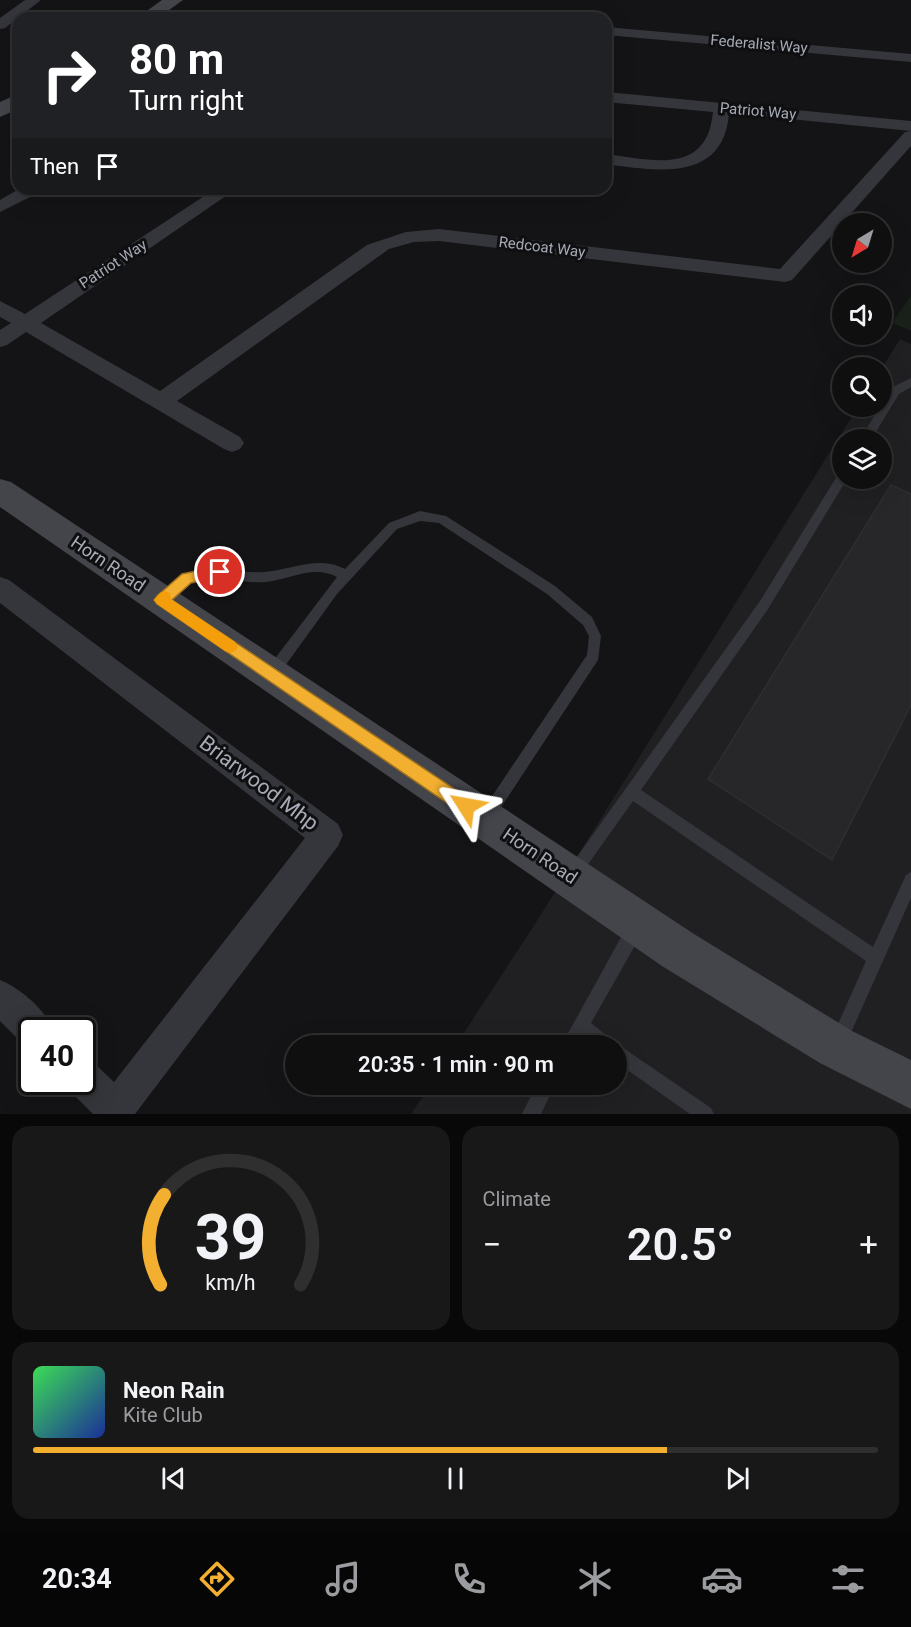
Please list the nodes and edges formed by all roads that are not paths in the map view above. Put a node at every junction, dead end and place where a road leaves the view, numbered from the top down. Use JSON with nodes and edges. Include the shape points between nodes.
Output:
{"nodes":[{"id":1,"x":34,"y":0,"type":"edge"},
{"id":2,"x":174,"y":0,"type":"edge"},
{"id":3,"x":18,"y":12,"type":"edge"},
{"id":4,"x":155,"y":12,"type":"edge"},
{"id":5,"x":612,"y":32,"type":"edge"},
{"id":6,"x":911,"y":58,"type":"edge"},
{"id":7,"x":612,"y":98,"type":"edge"},
{"id":8,"x":721,"y":108,"type":"junction"},
{"id":9,"x":911,"y":126,"type":"edge"},
{"id":10,"x":911,"y":136,"type":"edge"},
{"id":11,"x":612,"y":160,"type":"edge"},
{"id":12,"x":21,"y":195,"type":"edge"},
{"id":13,"x":221,"y":195,"type":"edge"},
{"id":14,"x":0,"y":207,"type":"edge"},
{"id":15,"x":0,"y":308,"type":"edge"},
{"id":16,"x":25,"y":322,"type":"junction"},
{"id":17,"x":0,"y":340,"type":"edge"},
{"id":18,"x":911,"y":382,"type":"edge"},
{"id":19,"x":161,"y":400,"type":"junction"},
{"id":20,"x":872,"y":429,"type":"edge"},
{"id":21,"x":232,"y":443,"type":"dead end"},
{"id":22,"x":835,"y":489,"type":"edge"},
{"id":23,"x":0,"y":491,"type":"edge"},
{"id":24,"x":346,"y":576,"type":"junction"},
{"id":25,"x":0,"y":588,"type":"edge"},
{"id":26,"x":162,"y":600,"type":"junction"},
{"id":27,"x":270,"y":674,"type":"junction"},
{"id":28,"x":632,"y":792,"type":"junction"},
{"id":29,"x":485,"y":819,"type":"junction"},
{"id":30,"x":571,"y":877,"type":"junction"},
{"id":31,"x":911,"y":880,"type":"edge"},
{"id":32,"x":639,"y":923,"type":"junction"},
{"id":33,"x":875,"y":958,"type":"junction"},
{"id":34,"x":0,"y":997,"type":"edge"},
{"id":35,"x":21,"y":1017,"type":"edge"},
{"id":36,"x":581,"y":1026,"type":"junction"},
{"id":37,"x":576,"y":1035,"type":"edge"},
{"id":38,"x":594,"y":1035,"type":"edge"},
{"id":39,"x":836,"y":1047,"type":"junction"},
{"id":40,"x":627,"y":1059,"type":"edge"},
{"id":41,"x":911,"y":1085,"type":"edge"},
{"id":42,"x":96,"y":1092,"type":"edge"},
{"id":43,"x":541,"y":1095,"type":"edge"},
{"id":44,"x":114,"y":1112,"type":"edge"},
{"id":45,"x":531,"y":1114,"type":"edge"},
{"id":46,"x":705,"y":1114,"type":"edge"}],
"edges":[{"from":1,"to":3,"type":"street"},
{"from":2,"to":4,"type":"street"},
{"from":5,"to":6,"type":"street","name":"Federalist Way"},
{"from":7,"to":8,"type":"street","name":"Patriot Way"},
{"from":8,"to":9,"type":"street","name":"Patriot Way"},
{"from":8,"to":11,"type":"street","via":[[713,143],[689,161],[662,165]]},
{"from":10,"to":19,"type":"street","name":"Redcoat Way","via":[[785,276],[440,235],[408,236],[374,249]]},
{"from":12,"to":14,"type":"street"},
{"from":13,"to":16,"type":"street","name":"Patriot Way"},
{"from":15,"to":16,"type":"street"},
{"from":16,"to":17,"type":"street","name":"Patriot Way"},
{"from":16,"to":19,"type":"street"},
{"from":18,"to":20,"type":"lane","via":[[895,391]]},
{"from":19,"to":21,"type":"street"},
{"from":22,"to":28,"type":"lane","via":[[765,605]]},
{"from":23,"to":26,"type":"street","name":"Horn Road"},
{"from":24,"to":26,"type":"lane","via":[[322,567],[259,577],[202,573],[187,578]]},
{"from":24,"to":27,"type":"lane"},
{"from":24,"to":29,"type":"lane","via":[[393,525],[420,516],[442,519],[551,590],[588,621],[595,636],[593,656]]},
{"from":25,"to":44,"type":"street","name":"Briarwood Mhp","via":[[327,835]]},
{"from":26,"to":27,"type":"street","name":"Horn Road"},
{"from":27,"to":29,"type":"street","name":"Horn Road"},
{"from":28,"to":30,"type":"lane"},
{"from":28,"to":33,"type":"lane"},
{"from":29,"to":30,"type":"street","name":"Horn Road"},
{"from":30,"to":32,"type":"street","name":"Horn Road"},
{"from":31,"to":33,"type":"lane"},
{"from":32,"to":36,"type":"lane"},
{"from":32,"to":39,"type":"street","name":"Horn Road"},
{"from":33,"to":39,"type":"lane"},
{"from":34,"to":35,"type":"street"},
{"from":36,"to":37,"type":"lane"},
{"from":36,"to":38,"type":"lane"},
{"from":39,"to":41,"type":"street","name":"Horn Road"},
{"from":40,"to":46,"type":"lane"},
{"from":42,"to":44,"type":"street","name":"Briarwood Mhp"},
{"from":43,"to":45,"type":"lane"}]}
